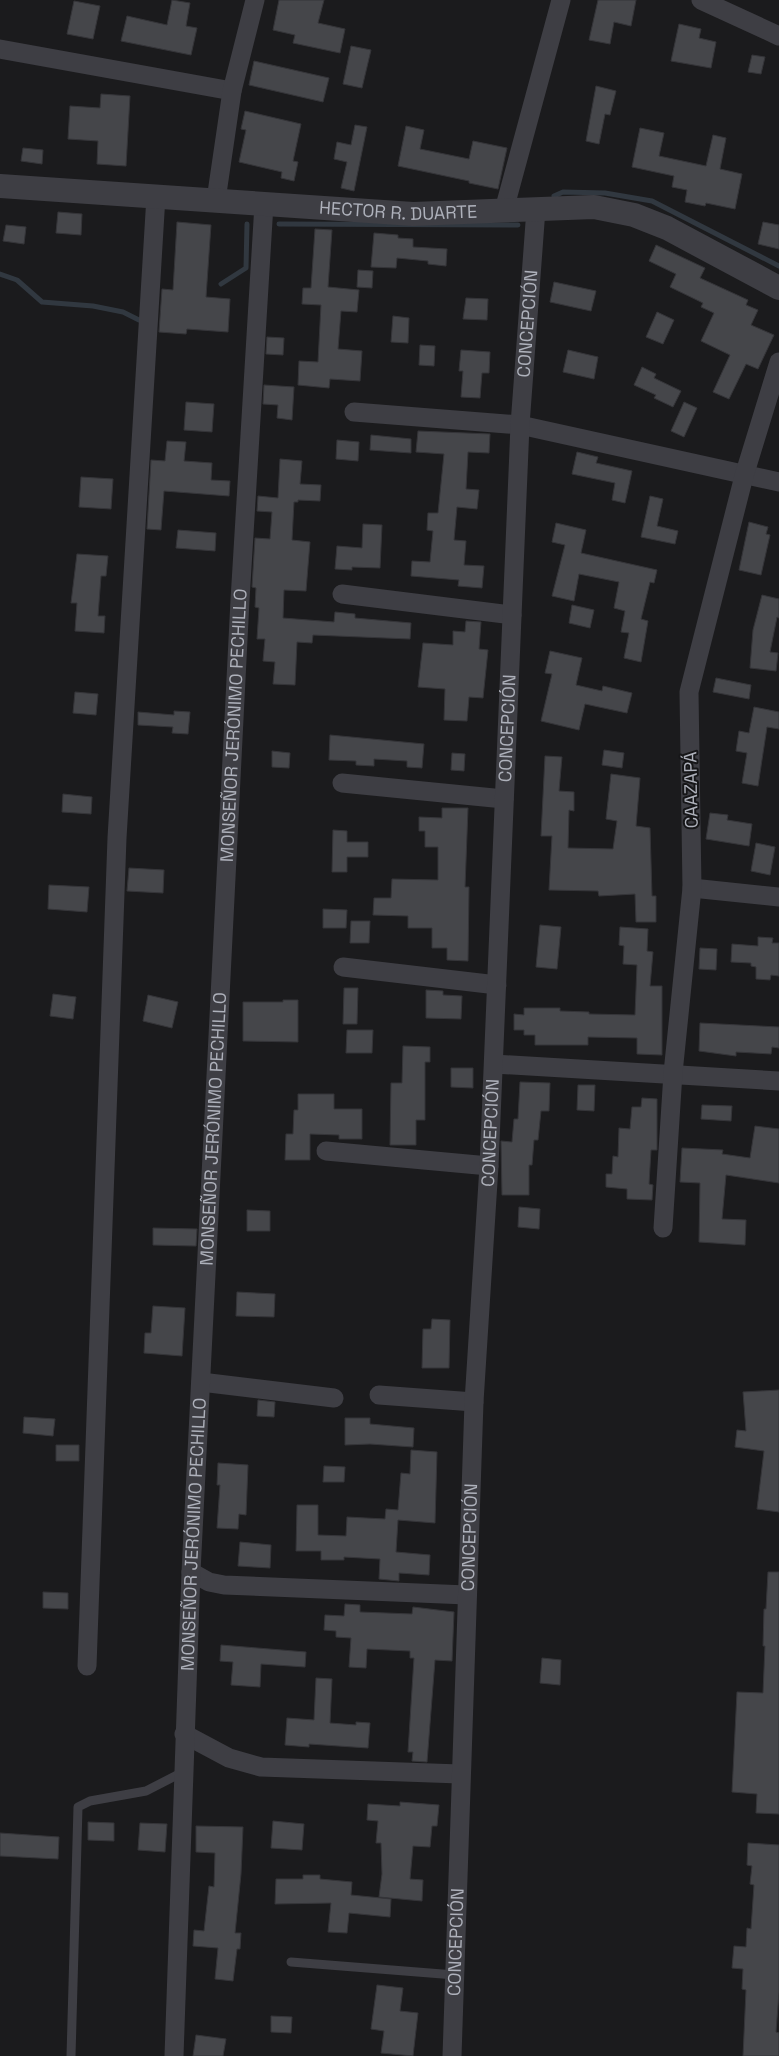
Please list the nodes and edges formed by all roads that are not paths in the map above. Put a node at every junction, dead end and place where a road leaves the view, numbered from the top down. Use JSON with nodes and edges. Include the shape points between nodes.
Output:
{"nodes":[{"id":1,"x":255,"y":0,"type":"edge"},
{"id":2,"x":561,"y":0,"type":"edge"},
{"id":3,"x":701,"y":0,"type":"edge"},
{"id":4,"x":779,"y":36,"type":"edge"},
{"id":5,"x":0,"y":48,"type":"edge"},
{"id":6,"x":232,"y":91,"type":"junction"},
{"id":7,"x":0,"y":186,"type":"edge"},
{"id":8,"x":156,"y":196,"type":"junction"},
{"id":9,"x":216,"y":200,"type":"junction"},
{"id":10,"x":264,"y":204,"type":"junction"},
{"id":11,"x":536,"y":209,"type":"junction"},
{"id":12,"x":504,"y":210,"type":"junction"},
{"id":13,"x":779,"y":288,"type":"edge"},
{"id":14,"x":779,"y":362,"type":"edge"},
{"id":15,"x":354,"y":412,"type":"dead end"},
{"id":16,"x":520,"y":425,"type":"junction"},
{"id":17,"x":744,"y":476,"type":"junction"},
{"id":18,"x":779,"y":482,"type":"edge"},
{"id":19,"x":342,"y":594,"type":"dead end"},
{"id":20,"x":512,"y":615,"type":"junction"},
{"id":21,"x":342,"y":783,"type":"dead end"},
{"id":22,"x":504,"y":799,"type":"junction"},
{"id":23,"x":692,"y":888,"type":"junction"},
{"id":24,"x":779,"y":896,"type":"edge"},
{"id":25,"x":343,"y":967,"type":"dead end"},
{"id":26,"x":497,"y":984,"type":"junction"},
{"id":27,"x":494,"y":1064,"type":"junction"},
{"id":28,"x":673,"y":1073,"type":"junction"},
{"id":29,"x":779,"y":1081,"type":"edge"},
{"id":30,"x":326,"y":1151,"type":"dead end"},
{"id":31,"x":489,"y":1166,"type":"junction"},
{"id":32,"x":663,"y":1228,"type":"dead end"},
{"id":33,"x":201,"y":1382,"type":"junction"},
{"id":34,"x":379,"y":1395,"type":"dead end"},
{"id":35,"x":334,"y":1398,"type":"dead end"},
{"id":36,"x":474,"y":1402,"type":"junction"},
{"id":37,"x":191,"y":1572,"type":"junction"},
{"id":38,"x":467,"y":1595,"type":"junction"},
{"id":39,"x":87,"y":1666,"type":"dead end"},
{"id":40,"x":184,"y":1734,"type":"junction"},
{"id":41,"x":183,"y":1772,"type":"junction"},
{"id":42,"x":460,"y":1774,"type":"junction"},
{"id":43,"x":291,"y":1962,"type":"dead end"},
{"id":44,"x":455,"y":1975,"type":"junction"},
{"id":45,"x":71,"y":2056,"type":"edge"},
{"id":46,"x":174,"y":2056,"type":"edge"},
{"id":47,"x":452,"y":2056,"type":"edge"}],
"edges":[{"from":1,"to":6,"type":"street"},
{"from":2,"to":12,"type":"street"},
{"from":3,"to":4,"type":"street"},
{"from":5,"to":6,"type":"street"},
{"from":6,"to":9,"type":"street"},
{"from":7,"to":8,"type":"street","name":"HECTOR R. DUARTE"},
{"from":8,"to":9,"type":"street","name":"HECTOR R. DUARTE"},
{"from":8,"to":39,"type":"street","via":[[117,838]]},
{"from":9,"to":10,"type":"street","name":"HECTOR R. DUARTE"},
{"from":10,"to":12,"type":"street","name":"HECTOR R. DUARTE","via":[[413,214]]},
{"from":10,"to":33,"type":"street","name":"MONSEÑOR JERÓNIMO PECHILLO","via":[[240,600]]},
{"from":11,"to":12,"type":"street","name":"HECTOR R. DUARTE"},
{"from":11,"to":13,"type":"street","name":"HECTOR R. DUARTE","via":[[594,208],[634,215],[667,228]]},
{"from":11,"to":16,"type":"street","name":"CONCEPCIÓN"},
{"from":14,"to":17,"type":"street","name":"CAAZAPÁ"},
{"from":15,"to":16,"type":"street"},
{"from":16,"to":17,"type":"street"},
{"from":16,"to":20,"type":"street","name":"CONCEPCIÓN"},
{"from":17,"to":18,"type":"street"},
{"from":17,"to":23,"type":"street","name":"CAAZAPÁ","via":[[689,692]]},
{"from":19,"to":20,"type":"street"},
{"from":20,"to":22,"type":"street","name":"CONCEPCIÓN"},
{"from":21,"to":22,"type":"street"},
{"from":22,"to":26,"type":"street","name":"CONCEPCIÓN"},
{"from":23,"to":24,"type":"street"},
{"from":23,"to":28,"type":"street","name":"CAAZAPÁ"},
{"from":25,"to":26,"type":"street"},
{"from":26,"to":27,"type":"street","name":"CONCEPCIÓN"},
{"from":27,"to":28,"type":"street"},
{"from":27,"to":31,"type":"street","name":"CONCEPCIÓN"},
{"from":28,"to":29,"type":"street"},
{"from":28,"to":32,"type":"street","name":"CAAZAPÁ"},
{"from":30,"to":31,"type":"street"},
{"from":31,"to":36,"type":"street","name":"CONCEPCIÓN"},
{"from":33,"to":35,"type":"street"},
{"from":33,"to":37,"type":"street","name":"MONSEÑOR JERÓNIMO PECHILLO"},
{"from":34,"to":36,"type":"street"},
{"from":36,"to":38,"type":"street","name":"CONCEPCIÓN"},
{"from":37,"to":38,"type":"street","via":[[209,1582],[224,1585]]},
{"from":37,"to":40,"type":"street","name":"MONSEÑOR JERÓNIMO PECHILLO"},
{"from":38,"to":42,"type":"street","name":"CONCEPCIÓN"},
{"from":40,"to":41,"type":"street","name":"MONSEÑOR JERÓNIMO PECHILLO"},
{"from":40,"to":42,"type":"street","via":[[229,1758],[260,1767]]},
{"from":41,"to":45,"type":"lane","via":[[146,1791],[90,1801],[78,1807]]},
{"from":41,"to":46,"type":"street","name":"MONSEÑOR JERÓNIMO PECHILLO"},
{"from":42,"to":44,"type":"street","name":"CONCEPCIÓN"},
{"from":43,"to":44,"type":"lane"},
{"from":44,"to":47,"type":"street","name":"CONCEPCIÓN"}]}
